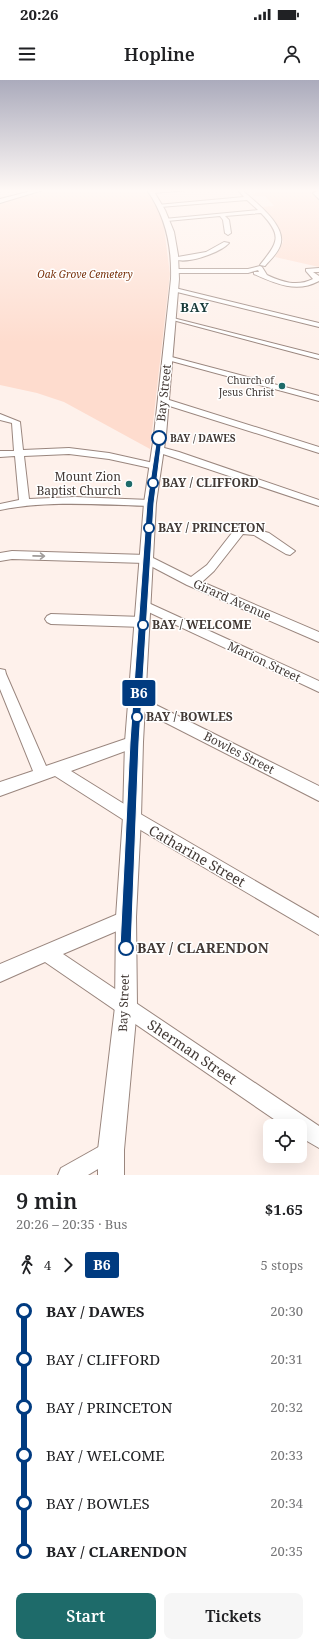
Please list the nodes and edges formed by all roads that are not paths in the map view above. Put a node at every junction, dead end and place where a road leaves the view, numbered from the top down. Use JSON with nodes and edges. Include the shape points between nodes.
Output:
{"nodes":[{"id":1,"x":171,"y":241,"type":"edge"},
{"id":2,"x":278,"y":241,"type":"edge"},
{"id":3,"x":226,"y":244,"type":"dead end"},
{"id":4,"x":175,"y":265,"type":"junction"},
{"id":5,"x":262,"y":266,"type":"junction"},
{"id":6,"x":319,"y":270,"type":"edge"},
{"id":7,"x":248,"y":271,"type":"junction"},
{"id":8,"x":264,"y":276,"type":"junction"},
{"id":9,"x":318,"y":278,"type":"edge"},
{"id":10,"x":175,"y":290,"type":"junction"},
{"id":11,"x":171,"y":318,"type":"junction"},
{"id":12,"x":319,"y":324,"type":"edge"},
{"id":13,"x":167,"y":357,"type":"junction"},
{"id":14,"x":319,"y":357,"type":"edge"},
{"id":15,"x":319,"y":399,"type":"edge"},
{"id":16,"x":163,"y":401,"type":"junction"},
{"id":17,"x":0,"y":417,"type":"edge"},
{"id":18,"x":157,"y":450,"type":"junction"},
{"id":19,"x":319,"y":450,"type":"edge"},
{"id":20,"x":19,"y":453,"type":"junction"},
{"id":21,"x":0,"y":454,"type":"edge"},
{"id":22,"x":155,"y":466,"type":"junction"},
{"id":23,"x":24,"y":502,"type":"junction"},
{"id":24,"x":150,"y":503,"type":"junction"},
{"id":25,"x":319,"y":503,"type":"edge"},
{"id":26,"x":0,"y":507,"type":"edge"},
{"id":27,"x":290,"y":551,"type":"dead end"},
{"id":28,"x":0,"y":557,"type":"edge"},
{"id":29,"x":147,"y":559,"type":"junction"},
{"id":30,"x":191,"y":582,"type":"junction"},
{"id":31,"x":144,"y":605,"type":"junction"},
{"id":32,"x":51,"y":619,"type":"dead end"},
{"id":33,"x":143,"y":622,"type":"junction"},
{"id":34,"x":319,"y":637,"type":"edge"},
{"id":35,"x":0,"y":674,"type":"edge"},
{"id":36,"x":319,"y":687,"type":"edge"},
{"id":37,"x":138,"y":702,"type":"junction"},
{"id":38,"x":134,"y":742,"type":"junction"},
{"id":39,"x":49,"y":772,"type":"junction"},
{"id":40,"x":0,"y":789,"type":"edge"},
{"id":41,"x":319,"y":794,"type":"edge"},
{"id":42,"x":132,"y":817,"type":"junction"},
{"id":43,"x":125,"y":919,"type":"junction"},
{"id":44,"x":319,"y":928,"type":"edge"},
{"id":45,"x":46,"y":953,"type":"junction"},
{"id":46,"x":0,"y":973,"type":"edge"},
{"id":47,"x":126,"y":1007,"type":"junction"},
{"id":48,"x":319,"y":1138,"type":"edge"},
{"id":49,"x":111,"y":1163,"type":"edge"},
{"id":50,"x":68,"y":1175,"type":"edge"}],
"edges":[{"from":1,"to":4,"type":"main road","name":"Bay Street"},
{"from":2,"to":5,"type":"street"},
{"from":3,"to":4,"type":"street"},
{"from":4,"to":7,"type":"street"},
{"from":4,"to":10,"type":"main road","name":"Bay Street"},
{"from":5,"to":7,"type":"street"},
{"from":5,"to":8,"type":"street"},
{"from":6,"to":9,"type":"street","via":[[308,270]]},
{"from":7,"to":8,"type":"street"},
{"from":8,"to":9,"type":"street","via":[[275,282],[290,285],[310,283]]},
{"from":10,"to":11,"type":"main road","name":"Bay Street"},
{"from":10,"to":12,"type":"street"},
{"from":11,"to":13,"type":"main road","name":"Bay Street"},
{"from":11,"to":14,"type":"street"},
{"from":13,"to":15,"type":"street"},
{"from":13,"to":16,"type":"main road","name":"Bay Street"},
{"from":16,"to":18,"type":"main road","name":"Bay Street"},
{"from":16,"to":19,"type":"street"},
{"from":17,"to":20,"type":"street","via":[[16,422]]},
{"from":18,"to":22,"type":"main road","name":"Bay Street"},
{"from":18,"to":25,"type":"street","via":[[176,454]]},
{"from":20,"to":21,"type":"street"},
{"from":20,"to":22,"type":"street","via":[[90,453]]},
{"from":20,"to":23,"type":"street"},
{"from":22,"to":24,"type":"main road","name":"Bay Street"},
{"from":23,"to":24,"type":"street","via":[[61,500]]},
{"from":23,"to":26,"type":"street"},
{"from":24,"to":29,"type":"main road","name":"Bay Street"},
{"from":27,"to":30,"type":"street","via":[[254,530],[244,528],[205,574]]},
{"from":28,"to":29,"type":"street","one_way":true,"via":[[12,555]]},
{"from":29,"to":30,"type":"street","name":"Girard Avenue"},
{"from":29,"to":31,"type":"main road","name":"Bay Street"},
{"from":30,"to":34,"type":"street","name":"Girard Avenue"},
{"from":31,"to":33,"type":"main road","name":"Bay Street"},
{"from":31,"to":36,"type":"street","name":"Marion Street"},
{"from":32,"to":33,"type":"street"},
{"from":33,"to":37,"type":"main road","name":"Bay Street"},
{"from":35,"to":39,"type":"street"},
{"from":37,"to":38,"type":"main road","name":"Bay Street"},
{"from":37,"to":41,"type":"street","name":"Bowles Street"},
{"from":38,"to":39,"type":"street"},
{"from":38,"to":42,"type":"main road","name":"Bay Street"},
{"from":39,"to":40,"type":"street"},
{"from":39,"to":42,"type":"street","name":"Catharine Street"},
{"from":42,"to":43,"type":"main road","name":"Bay Street"},
{"from":42,"to":44,"type":"street","name":"Catharine Street"},
{"from":43,"to":45,"type":"street"},
{"from":43,"to":47,"type":"main road","name":"Bay Street"},
{"from":45,"to":46,"type":"street"},
{"from":45,"to":47,"type":"street","name":"Sherman Street"},
{"from":47,"to":48,"type":"street","name":"Sherman Street"},
{"from":47,"to":49,"type":"main road","name":"Bay Street"},
{"from":49,"to":50,"type":"street"}]}
